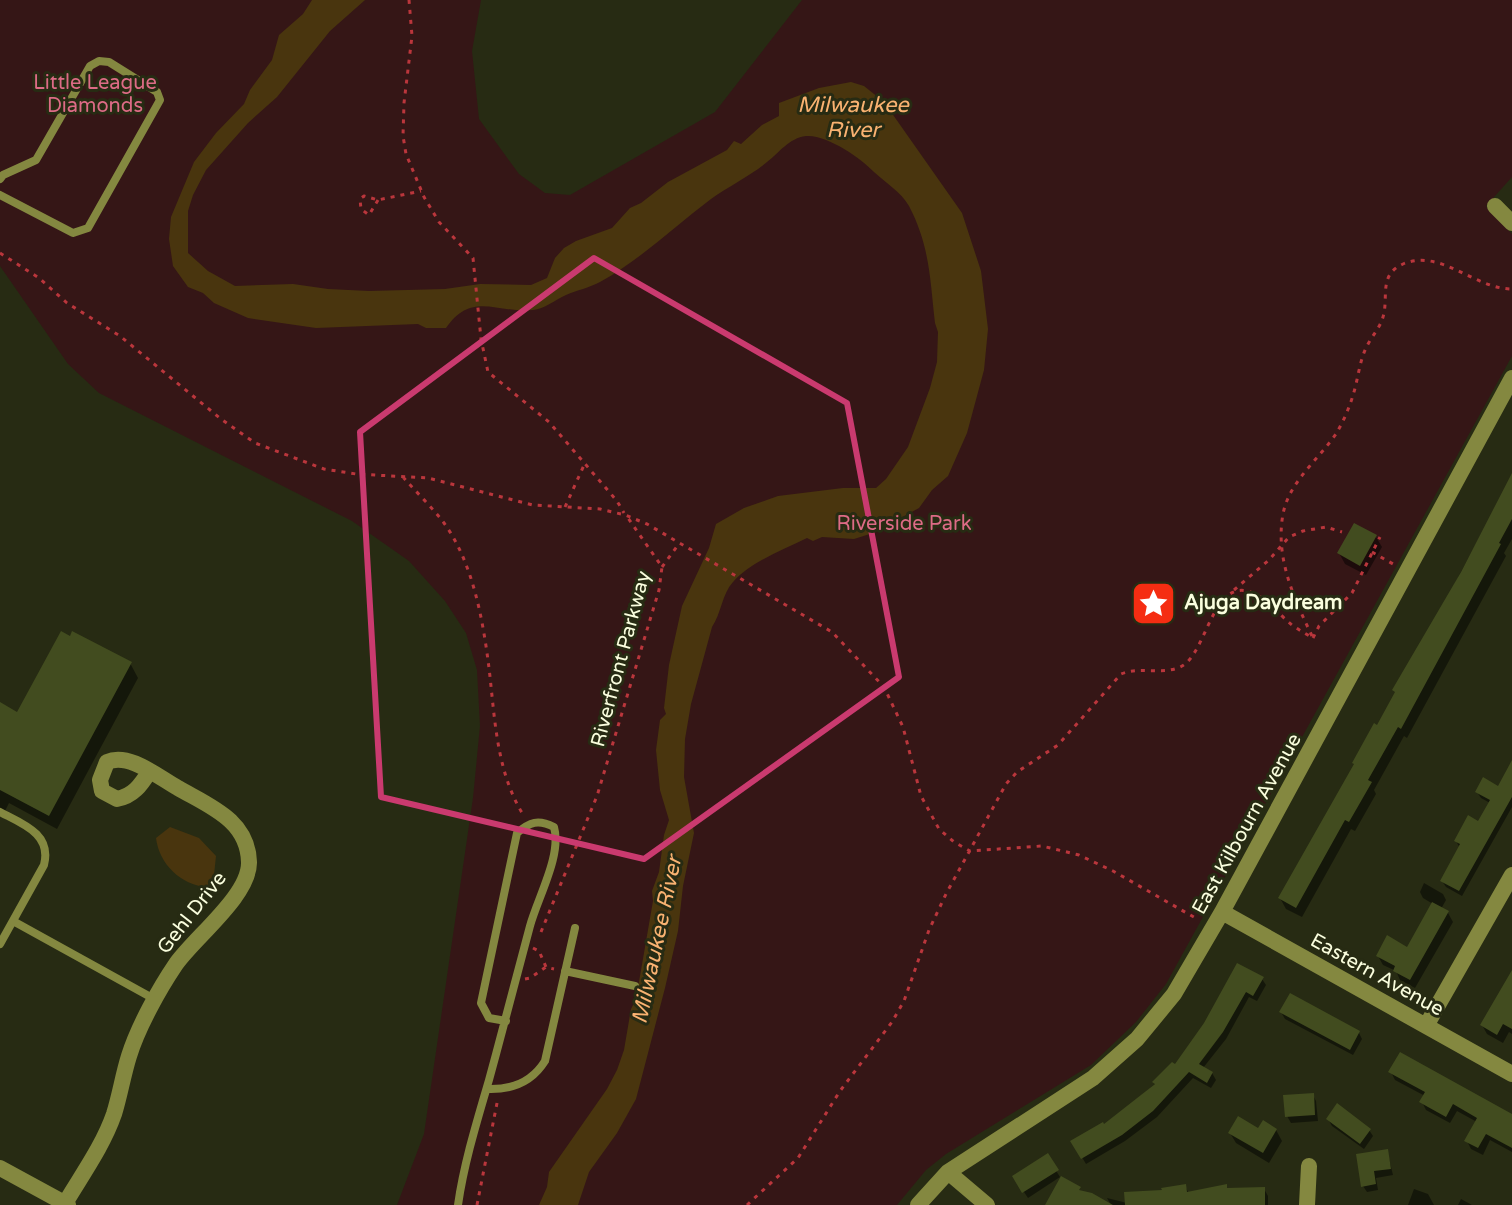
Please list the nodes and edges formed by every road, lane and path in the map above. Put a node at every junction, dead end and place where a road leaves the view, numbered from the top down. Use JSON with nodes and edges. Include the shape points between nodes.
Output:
{"nodes":[{"id":1,"x":409,"y":0,"type":"edge"},
{"id":2,"x":0,"y":179,"type":"edge"},
{"id":3,"x":421,"y":191,"type":"junction"},
{"id":4,"x":0,"y":195,"type":"edge"},
{"id":5,"x":378,"y":200,"type":"junction"},
{"id":6,"x":1495,"y":206,"type":"dead end"},
{"id":7,"x":1512,"y":223,"type":"edge"},
{"id":8,"x":0,"y":253,"type":"edge"},
{"id":9,"x":1512,"y":289,"type":"edge"},
{"id":10,"x":1512,"y":378,"type":"edge"},
{"id":11,"x":585,"y":463,"type":"junction"},
{"id":12,"x":403,"y":477,"type":"junction"},
{"id":13,"x":565,"y":507,"type":"junction"},
{"id":14,"x":625,"y":515,"type":"junction"},
{"id":15,"x":1342,"y":532,"type":"dead end"},
{"id":16,"x":1380,"y":537,"type":"dead end"},
{"id":17,"x":679,"y":544,"type":"junction"},
{"id":18,"x":1282,"y":545,"type":"junction"},
{"id":19,"x":1372,"y":552,"type":"junction"},
{"id":20,"x":662,"y":567,"type":"junction"},
{"id":21,"x":1407,"y":571,"type":"junction"},
{"id":22,"x":1234,"y":591,"type":"junction"},
{"id":23,"x":1313,"y":638,"type":"junction"},
{"id":24,"x":149,"y":772,"type":"dead end"},
{"id":25,"x":0,"y":812,"type":"edge"},
{"id":26,"x":529,"y":823,"type":"junction"},
{"id":27,"x":970,"y":851,"type":"junction"},
{"id":28,"x":1512,"y":875,"type":"edge"},
{"id":29,"x":1222,"y":912,"type":"junction"},
{"id":30,"x":13,"y":921,"type":"junction"},
{"id":31,"x":575,"y":928,"type":"dead end"},
{"id":32,"x":1212,"y":928,"type":"junction"},
{"id":33,"x":541,"y":932,"type":"dead end"},
{"id":34,"x":0,"y":944,"type":"edge"},
{"id":35,"x":531,"y":964,"type":"dead end"},
{"id":36,"x":565,"y":971,"type":"junction"},
{"id":37,"x":635,"y":986,"type":"dead end"},
{"id":38,"x":524,"y":989,"type":"dead end"},
{"id":39,"x":156,"y":1000,"type":"junction"},
{"id":40,"x":506,"y":1021,"type":"junction"},
{"id":41,"x":1426,"y":1026,"type":"junction"},
{"id":42,"x":1512,"y":1074,"type":"edge"},
{"id":43,"x":487,"y":1089,"type":"junction"},
{"id":44,"x":500,"y":1089,"type":"junction"},
{"id":45,"x":1309,"y":1166,"type":"dead end"},
{"id":46,"x":0,"y":1168,"type":"edge"},
{"id":47,"x":948,"y":1172,"type":"junction"},
{"id":48,"x":66,"y":1204,"type":"edge"},
{"id":49,"x":458,"y":1205,"type":"edge"},
{"id":50,"x":477,"y":1205,"type":"edge"},
{"id":51,"x":747,"y":1205,"type":"edge"},
{"id":52,"x":918,"y":1205,"type":"edge"},
{"id":53,"x":987,"y":1205,"type":"edge"},
{"id":54,"x":1307,"y":1205,"type":"edge"}],
"edges":[{"from":1,"to":3,"type":"path","name":"Riverfront Parkway","via":[[412,36],[403,136]]},
{"from":2,"to":4,"type":"lane","via":[[36,160],[90,66],[99,61],[157,92],[160,100],[88,228],[73,233]]},
{"from":3,"to":5,"type":"path"},
{"from":3,"to":11,"type":"path","name":"Riverfront Parkway","via":[[439,222],[473,258],[488,372],[549,422]]},
{"from":5,"to":5,"type":"path","via":[[364,196],[361,209],[369,215]]},
{"from":6,"to":7,"type":"street"},
{"from":8,"to":12,"type":"path","via":[[120,336],[255,443],[324,469]]},
{"from":9,"to":18,"type":"path","via":[[1481,283],[1421,259],[1391,272],[1385,284],[1385,313],[1366,346],[1346,415],[1289,496]]},
{"from":10,"to":21,"type":"street","name":"East Kilbourn Avenue"},
{"from":11,"to":13,"type":"path"},
{"from":11,"to":14,"type":"path","name":"Riverfront Parkway"},
{"from":12,"to":13,"type":"path"},
{"from":12,"to":26,"type":"path","via":[[444,523],[469,578],[481,620],[494,731],[516,804]]},
{"from":13,"to":14,"type":"path"},
{"from":14,"to":17,"type":"path"},
{"from":14,"to":20,"type":"path","name":"Riverfront Parkway"},
{"from":15,"to":18,"type":"path","via":[[1326,527],[1303,531]]},
{"from":16,"to":19,"type":"path"},
{"from":17,"to":20,"type":"path"},
{"from":17,"to":27,"type":"path","via":[[832,632],[884,687],[903,727],[921,796],[939,829]]},
{"from":18,"to":22,"type":"path"},
{"from":18,"to":23,"type":"path","via":[[1287,580]]},
{"from":19,"to":21,"type":"path"},
{"from":19,"to":23,"type":"path","via":[[1352,593]]},
{"from":20,"to":33,"type":"path","name":"Riverfront Parkway","via":[[597,796]]},
{"from":21,"to":29,"type":"street","name":"East Kilbourn Avenue"},
{"from":22,"to":23,"type":"path","via":[[1262,598]]},
{"from":22,"to":27,"type":"path","via":[[1220,602],[1185,665],[1121,674],[1058,745],[1017,772]]},
{"from":24,"to":39,"type":"street","name":"Gehl Drive","via":[[231,819],[249,863],[235,897],[176,965]]},
{"from":25,"to":30,"type":"lane","via":[[37,833],[45,847],[44,865]]},
{"from":26,"to":40,"type":"lane","via":[[517,833],[512,847],[481,1003],[489,1018]]},
{"from":26,"to":40,"type":"lane","via":[[554,827],[556,854],[531,923]]},
{"from":27,"to":32,"type":"path","via":[[1042,846],[1079,855]]},
{"from":27,"to":51,"type":"path","via":[[929,930],[892,1022],[798,1158]]},
{"from":28,"to":41,"type":"street"},
{"from":29,"to":32,"type":"street","name":"East Kilbourn Avenue"},
{"from":29,"to":41,"type":"street","name":"Eastern Avenue"},
{"from":30,"to":34,"type":"lane"},
{"from":30,"to":39,"type":"lane"},
{"from":31,"to":36,"type":"lane"},
{"from":32,"to":47,"type":"street","name":"East Kilbourn Avenue","via":[[1174,994],[1137,1039],[1093,1078]]},
{"from":35,"to":38,"type":"path"},
{"from":36,"to":37,"type":"lane"},
{"from":36,"to":44,"type":"lane","via":[[545,1061],[524,1082]]},
{"from":39,"to":48,"type":"street","name":"Gehl Drive","via":[[134,1040],[109,1126]]},
{"from":40,"to":43,"type":"lane"},
{"from":41,"to":42,"type":"street","name":"Eastern Avenue"},
{"from":43,"to":44,"type":"lane"},
{"from":43,"to":49,"type":"lane"},
{"from":44,"to":50,"type":"path"},
{"from":45,"to":54,"type":"street"},
{"from":46,"to":48,"type":"street"},
{"from":47,"to":52,"type":"street","name":"East Kilbourn Avenue"},
{"from":47,"to":53,"type":"street"}]}
